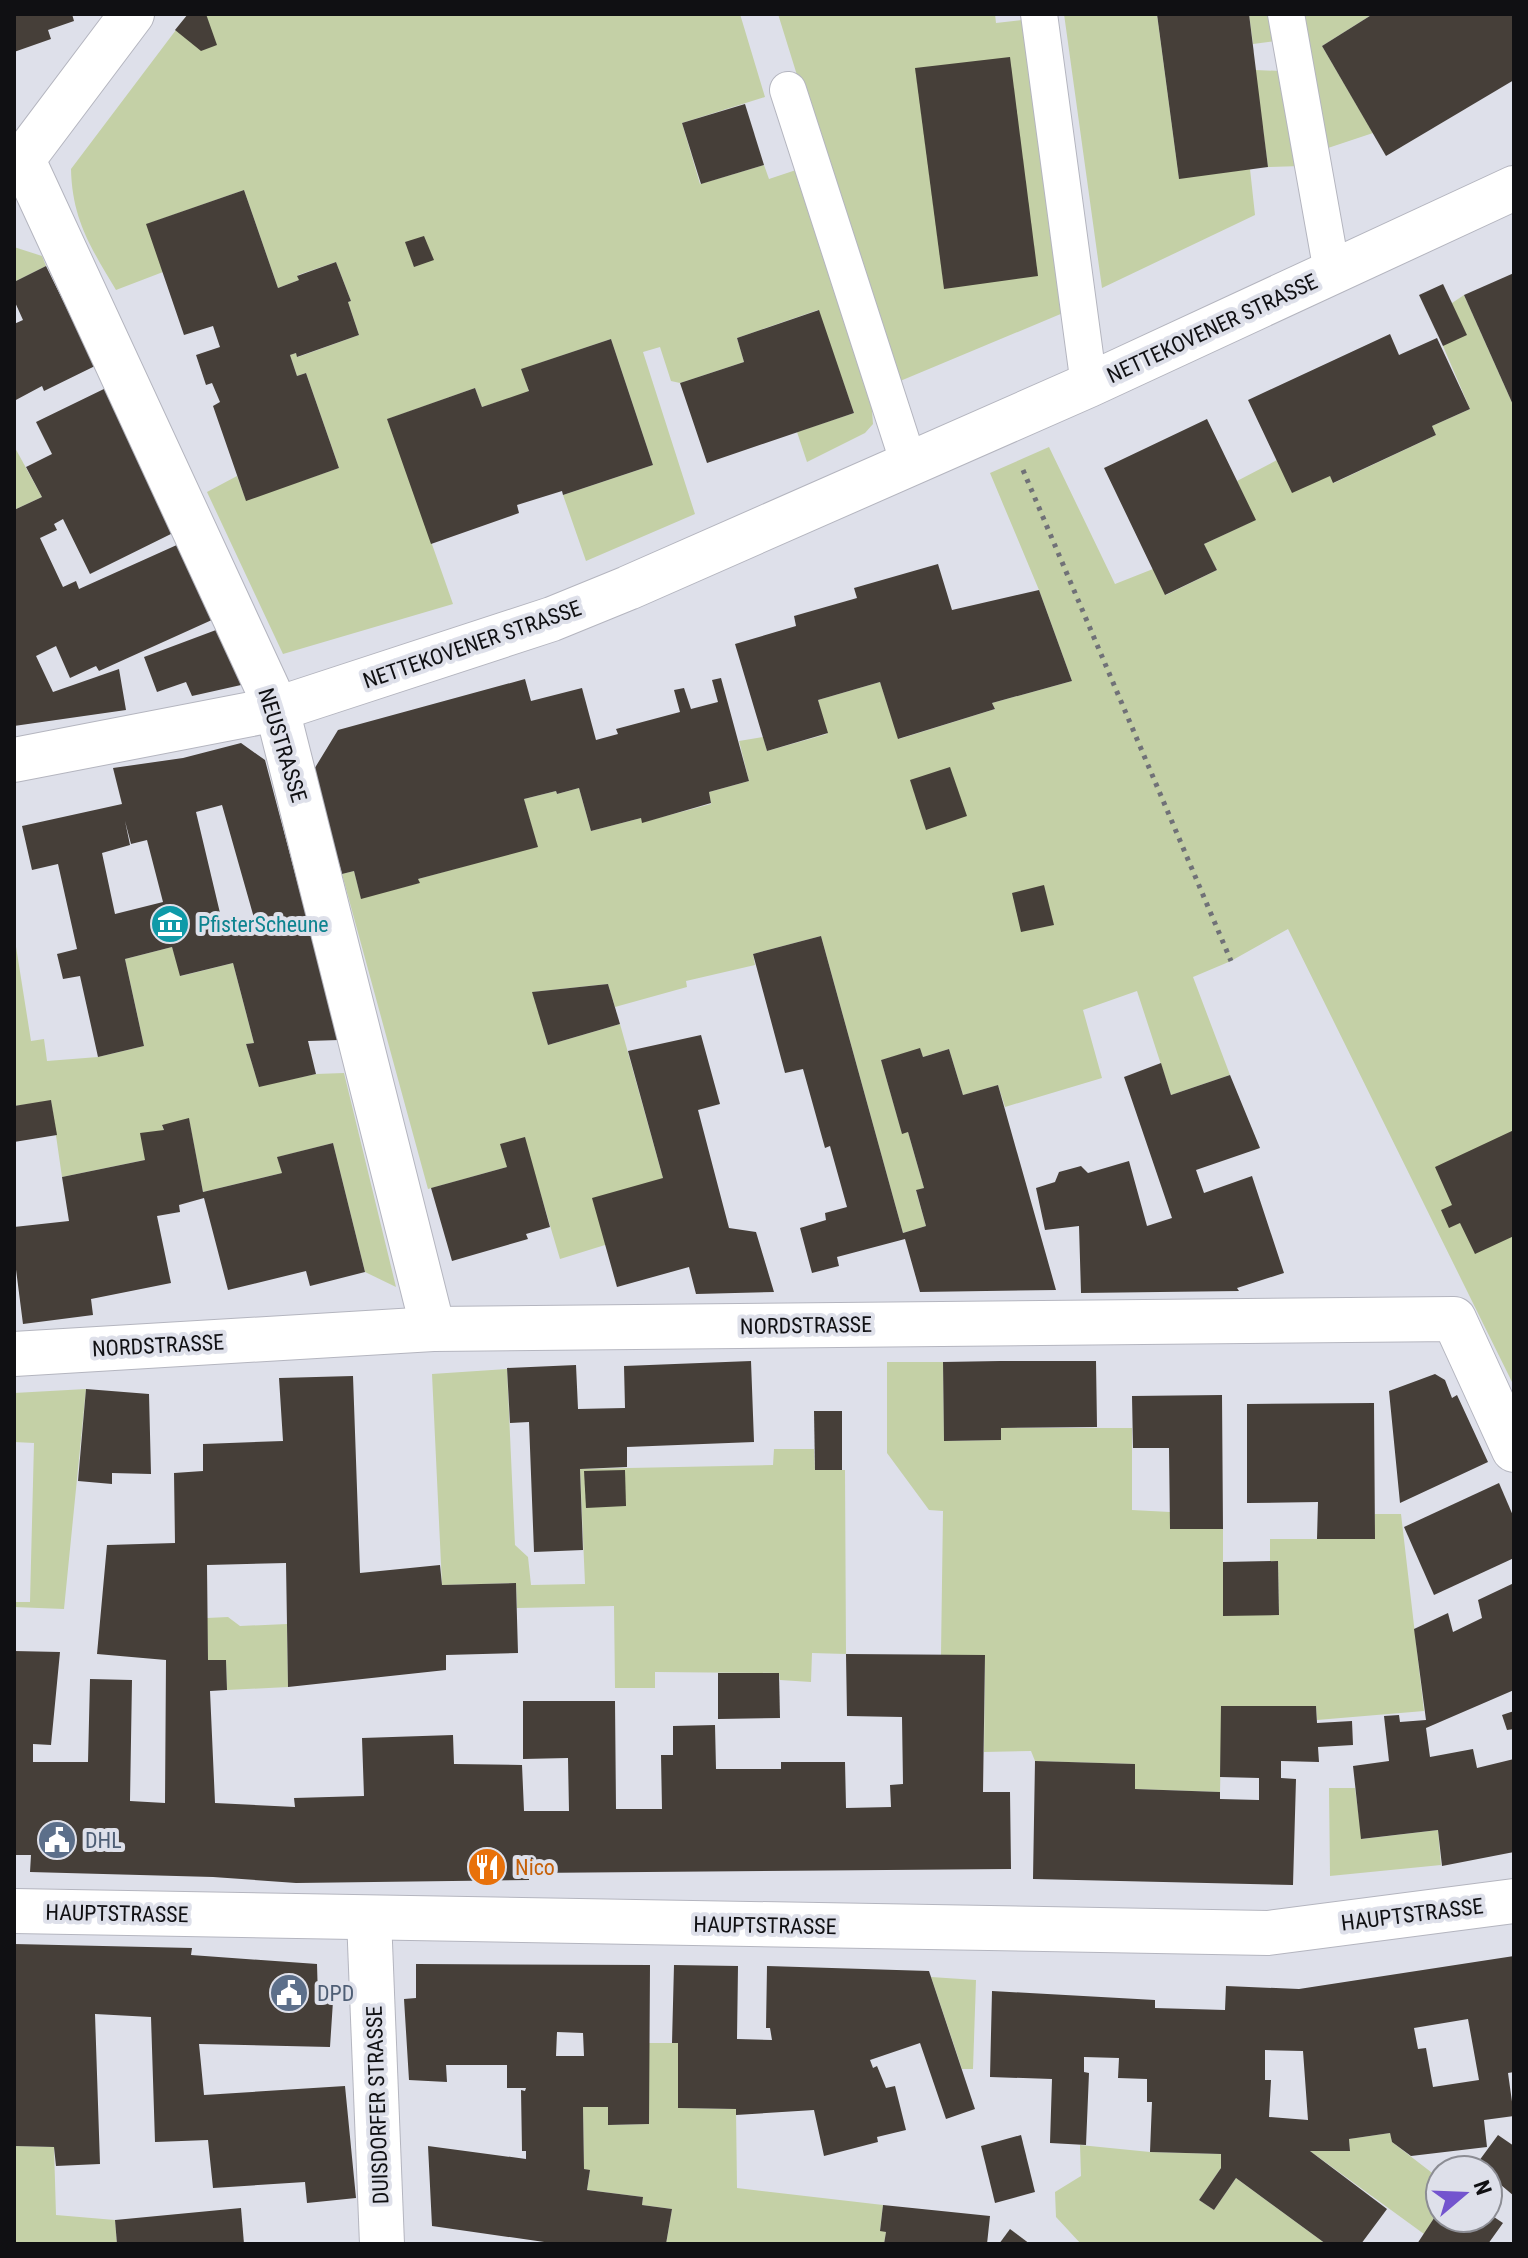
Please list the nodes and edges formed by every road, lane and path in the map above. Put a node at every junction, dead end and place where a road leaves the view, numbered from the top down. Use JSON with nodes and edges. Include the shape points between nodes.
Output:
{"nodes":[{"id":1,"x":132,"y":14,"type":"edge"},
{"id":2,"x":1039,"y":14,"type":"edge"},
{"id":3,"x":1286,"y":14,"type":"edge"},
{"id":4,"x":788,"y":90,"type":"dead end"},
{"id":5,"x":17,"y":162,"type":"edge"},
{"id":6,"x":1514,"y":188,"type":"edge"},
{"id":7,"x":1332,"y":272,"type":"junction"},
{"id":8,"x":1089,"y":385,"type":"junction"},
{"id":9,"x":1002,"y":422,"type":"junction"},
{"id":10,"x":909,"y":464,"type":"junction"},
{"id":11,"x":277,"y":709,"type":"junction"},
{"id":12,"x":14,"y":760,"type":"edge"},
{"id":13,"x":1231,"y":961,"type":"dead end"},
{"id":14,"x":433,"y":1329,"type":"junction"},
{"id":15,"x":14,"y":1354,"type":"edge"},
{"id":16,"x":1514,"y":1450,"type":"edge"},
{"id":17,"x":1514,"y":1901,"type":"edge"},
{"id":18,"x":14,"y":1911,"type":"edge"},
{"id":19,"x":369,"y":1918,"type":"junction"},
{"id":20,"x":382,"y":2244,"type":"edge"}],
"edges":[{"from":1,"to":5,"type":"street"},
{"from":2,"to":8,"type":"lane"},
{"from":3,"to":7,"type":"lane"},
{"from":4,"to":10,"type":"lane"},
{"from":5,"to":11,"type":"street","name":"NEUSTRASSE"},
{"from":6,"to":7,"type":"street","name":"NETTEKOVENER STRASSE"},
{"from":7,"to":8,"type":"street","name":"NETTEKOVENER STRASSE"},
{"from":8,"to":9,"type":"street","name":"NETTEKOVENER STRASSE"},
{"from":9,"to":10,"type":"street","name":"NETTEKOVENER STRASSE"},
{"from":9,"to":13,"type":"path"},
{"from":10,"to":11,"type":"street","name":"NETTEKOVENER STRASSE","via":[[552,619]]},
{"from":11,"to":12,"type":"street","name":"NETTEKOVENER STRASSE"},
{"from":11,"to":14,"type":"street","name":"NEUSTRASSE"},
{"from":14,"to":15,"type":"street","name":"NORDSTRASSE"},
{"from":14,"to":16,"type":"street","name":"NORDSTRASSE","via":[[1454,1319]]},
{"from":17,"to":19,"type":"street","name":"HAUPTSTRASSE","via":[[1268,1933]]},
{"from":18,"to":19,"type":"street","name":"HAUPTSTRASSE"},
{"from":19,"to":20,"type":"street","name":"DUISDORFER STRASSE"}]}
